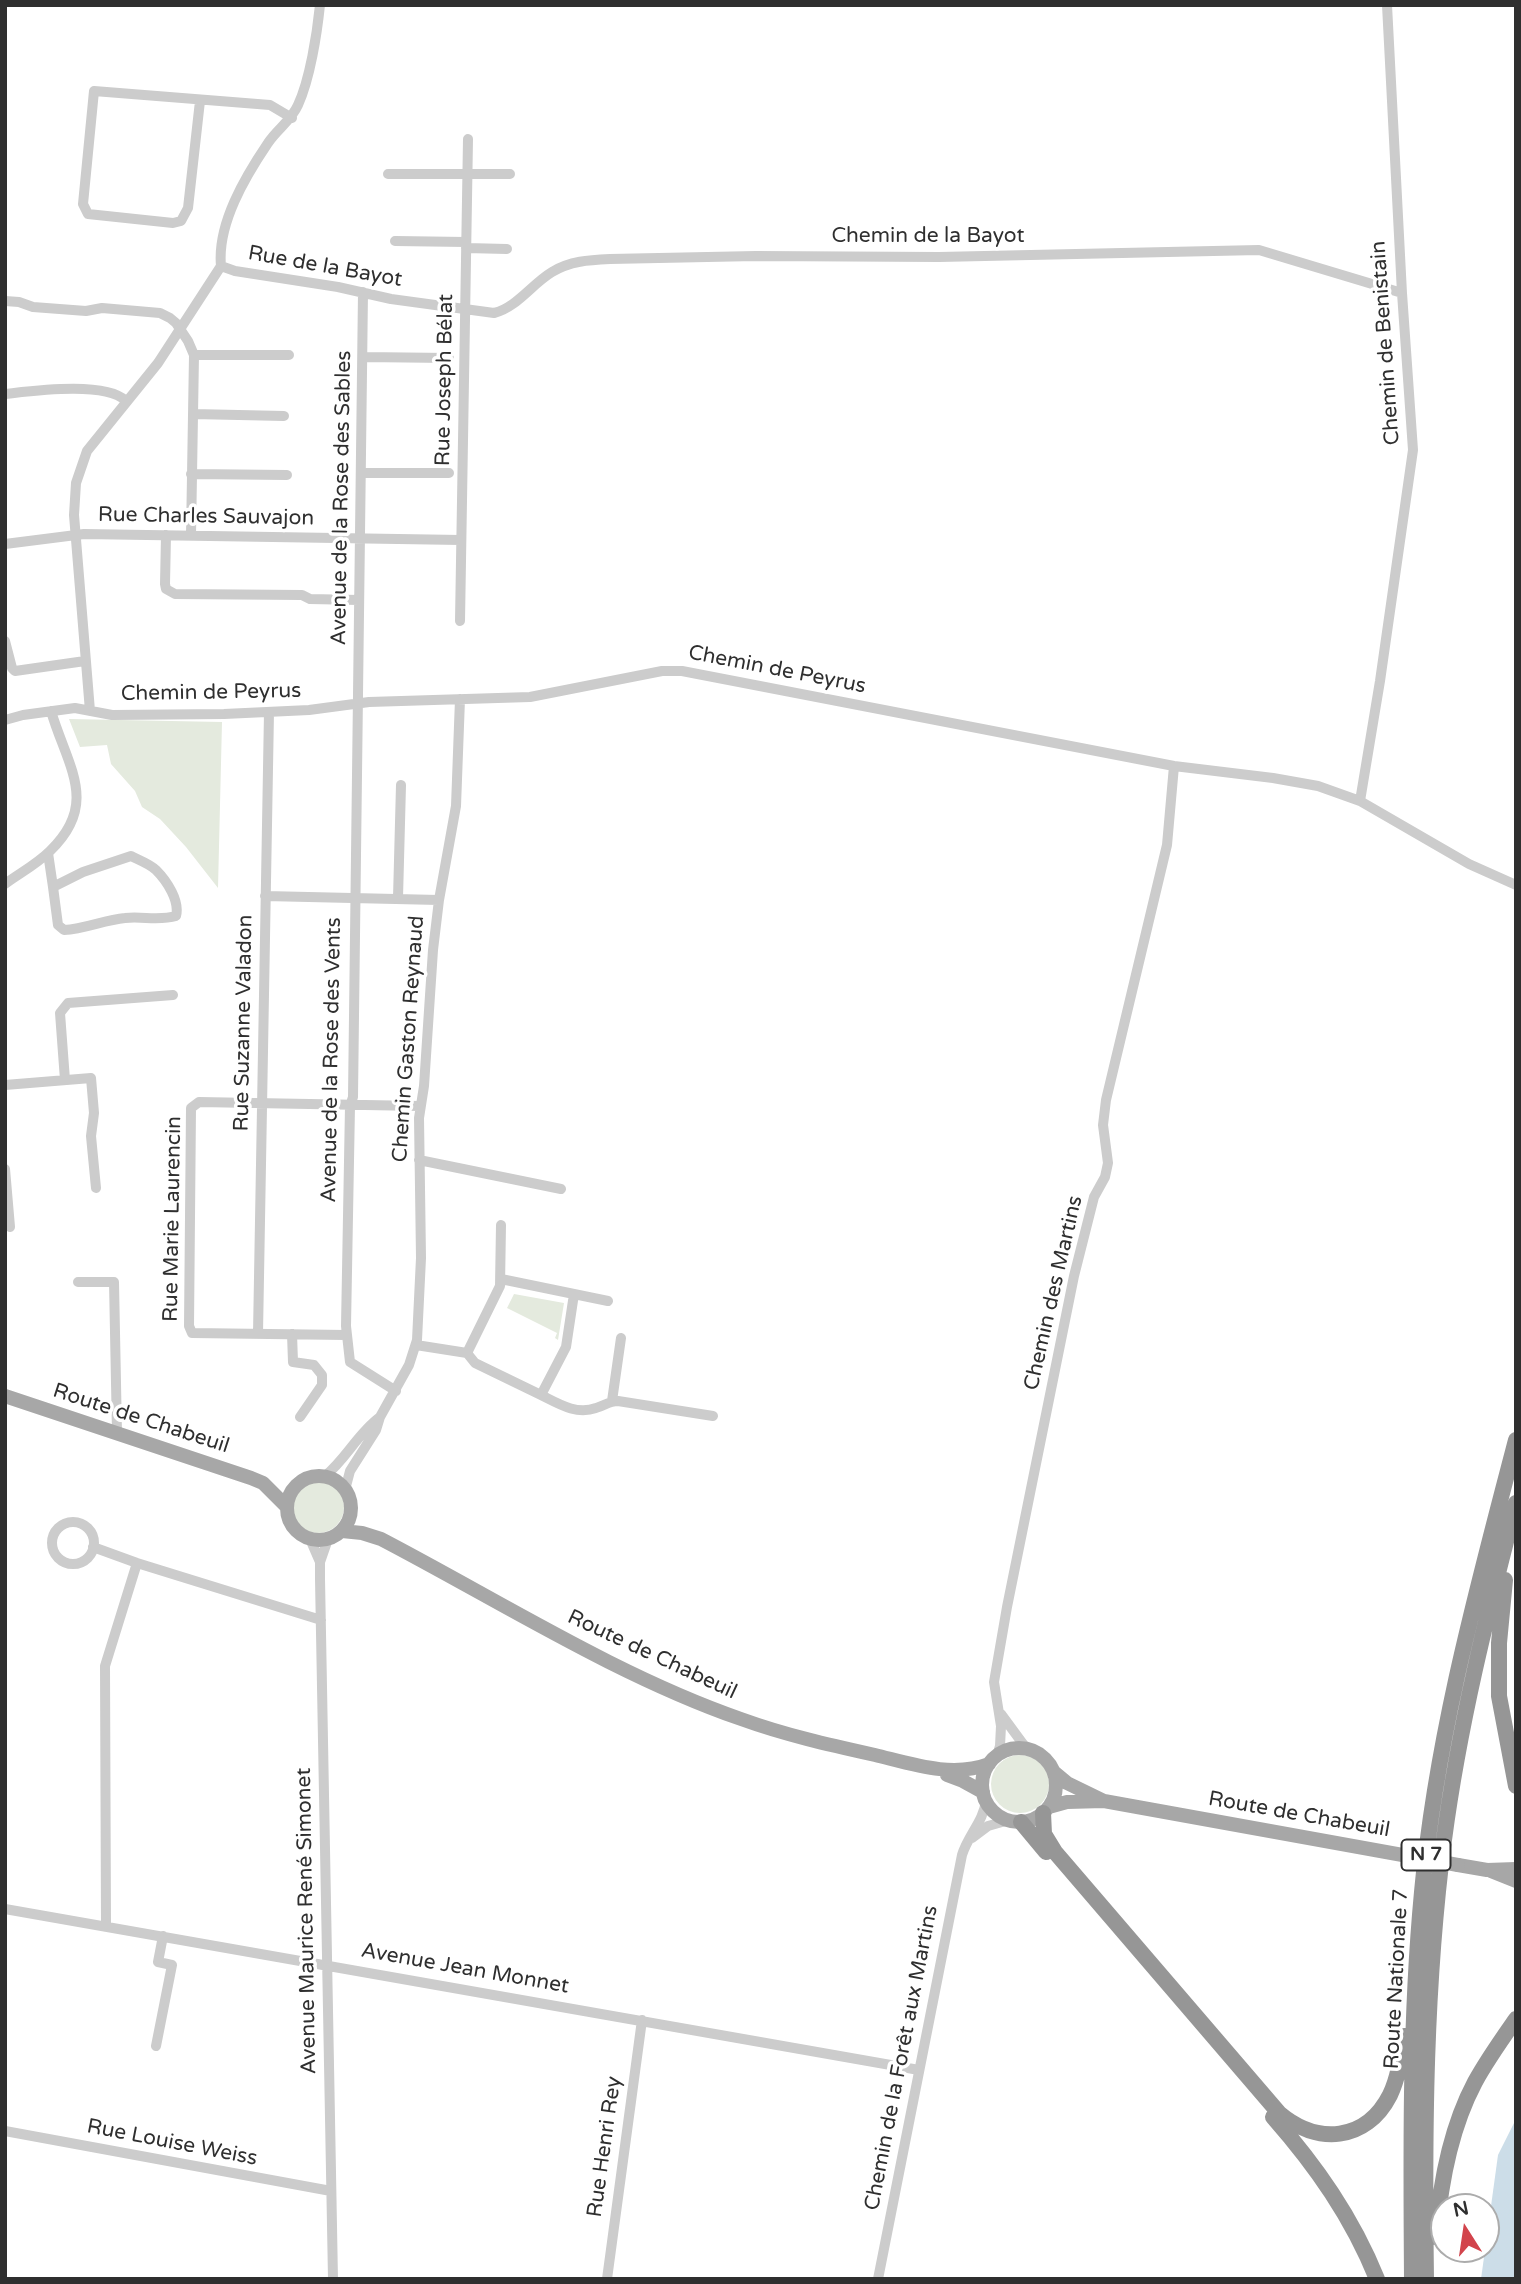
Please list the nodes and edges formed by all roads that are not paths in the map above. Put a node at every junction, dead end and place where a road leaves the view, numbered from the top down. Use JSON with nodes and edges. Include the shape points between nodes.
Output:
{"nodes":[{"id":1,"x":320,"y":5,"type":"edge"},
{"id":2,"x":1387,"y":5,"type":"edge"},
{"id":3,"x":200,"y":101,"type":"junction"},
{"id":4,"x":292,"y":118,"type":"junction"},
{"id":5,"x":468,"y":139,"type":"dead end"},
{"id":6,"x":388,"y":174,"type":"dead end"},
{"id":7,"x":468,"y":174,"type":"junction"},
{"id":8,"x":510,"y":174,"type":"dead end"},
{"id":9,"x":396,"y":242,"type":"dead end"},
{"id":10,"x":466,"y":245,"type":"junction"},
{"id":11,"x":507,"y":249,"type":"dead end"},
{"id":12,"x":221,"y":266,"type":"junction"},
{"id":13,"x":363,"y":292,"type":"junction"},
{"id":14,"x":1402,"y":293,"type":"junction"},
{"id":15,"x":5,"y":301,"type":"edge"},
{"id":16,"x":465,"y":310,"type":"junction"},
{"id":17,"x":180,"y":329,"type":"junction"},
{"id":18,"x":194,"y":355,"type":"junction"},
{"id":19,"x":289,"y":355,"type":"dead end"},
{"id":20,"x":363,"y":357,"type":"junction"},
{"id":21,"x":449,"y":358,"type":"dead end"},
{"id":22,"x":5,"y":394,"type":"edge"},
{"id":23,"x":126,"y":401,"type":"junction"},
{"id":24,"x":192,"y":414,"type":"junction"},
{"id":25,"x":284,"y":415,"type":"dead end"},
{"id":26,"x":361,"y":472,"type":"junction"},
{"id":27,"x":449,"y":473,"type":"dead end"},
{"id":28,"x":191,"y":474,"type":"junction"},
{"id":29,"x":286,"y":475,"type":"dead end"},
{"id":30,"x":76,"y":534,"type":"junction"},
{"id":31,"x":166,"y":535,"type":"junction"},
{"id":32,"x":191,"y":535,"type":"junction"},
{"id":33,"x":360,"y":538,"type":"junction"},
{"id":34,"x":461,"y":540,"type":"junction"},
{"id":35,"x":5,"y":544,"type":"edge"},
{"id":36,"x":359,"y":600,"type":"junction"},
{"id":37,"x":460,"y":621,"type":"dead end"},
{"id":38,"x":5,"y":642,"type":"edge"},
{"id":39,"x":85,"y":661,"type":"junction"},
{"id":40,"x":460,"y":699,"type":"junction"},
{"id":41,"x":359,"y":704,"type":"junction"},
{"id":42,"x":51,"y":710,"type":"junction"},
{"id":43,"x":90,"y":711,"type":"junction"},
{"id":44,"x":269,"y":712,"type":"junction"},
{"id":45,"x":5,"y":720,"type":"edge"},
{"id":46,"x":1174,"y":765,"type":"junction"},
{"id":47,"x":401,"y":785,"type":"dead end"},
{"id":48,"x":1360,"y":801,"type":"junction"},
{"id":49,"x":48,"y":853,"type":"junction"},
{"id":50,"x":5,"y":884,"type":"edge"},
{"id":51,"x":1516,"y":885,"type":"edge"},
{"id":52,"x":53,"y":887,"type":"junction"},
{"id":53,"x":265,"y":896,"type":"junction"},
{"id":54,"x":356,"y":897,"type":"junction"},
{"id":55,"x":398,"y":898,"type":"junction"},
{"id":56,"x":439,"y":900,"type":"junction"},
{"id":57,"x":173,"y":995,"type":"dead end"},
{"id":58,"x":65,"y":1080,"type":"junction"},
{"id":59,"x":5,"y":1085,"type":"edge"},
{"id":60,"x":262,"y":1104,"type":"junction"},
{"id":61,"x":350,"y":1106,"type":"junction"},
{"id":62,"x":420,"y":1107,"type":"junction"},
{"id":63,"x":419,"y":1160,"type":"junction"},
{"id":64,"x":5,"y":1169,"type":"edge"},
{"id":65,"x":96,"y":1188,"type":"dead end"},
{"id":66,"x":561,"y":1189,"type":"dead end"},
{"id":67,"x":501,"y":1224,"type":"dead end"},
{"id":68,"x":10,"y":1227,"type":"dead end"},
{"id":69,"x":501,"y":1279,"type":"junction"},
{"id":70,"x":78,"y":1282,"type":"dead end"},
{"id":71,"x":575,"y":1294,"type":"junction"},
{"id":72,"x":608,"y":1301,"type":"dead end"},
{"id":73,"x":258,"y":1333,"type":"junction"},
{"id":74,"x":292,"y":1334,"type":"junction"},
{"id":75,"x":346,"y":1335,"type":"junction"},
{"id":76,"x":621,"y":1338,"type":"dead end"},
{"id":77,"x":416,"y":1345,"type":"junction"},
{"id":78,"x":467,"y":1353,"type":"junction"},
{"id":79,"x":280,"y":1362,"type":"dead end"},
{"id":80,"x":293,"y":1362,"type":"junction"},
{"id":81,"x":396,"y":1391,"type":"junction"},
{"id":82,"x":541,"y":1395,"type":"junction"},
{"id":83,"x":5,"y":1396,"type":"edge"},
{"id":84,"x":612,"y":1401,"type":"junction"},
{"id":85,"x":713,"y":1416,"type":"dead end"},
{"id":86,"x":300,"y":1417,"type":"dead end"},
{"id":87,"x":380,"y":1417,"type":"junction"},
{"id":88,"x":117,"y":1433,"type":"junction"},
{"id":89,"x":1516,"y":1440,"type":"edge"},
{"id":90,"x":325,"y":1476,"type":"junction"},
{"id":91,"x":263,"y":1483,"type":"junction"},
{"id":92,"x":298,"y":1483,"type":"junction"},
{"id":93,"x":345,"y":1489,"type":"junction"},
{"id":94,"x":1516,"y":1503,"type":"edge"},
{"id":95,"x":286,"y":1506,"type":"junction"},
{"id":96,"x":351,"y":1512,"type":"junction"},
{"id":97,"x":1511,"y":1522,"type":"junction"},
{"id":98,"x":342,"y":1531,"type":"junction"},
{"id":99,"x":310,"y":1539,"type":"junction"},
{"id":100,"x":328,"y":1539,"type":"junction"},
{"id":101,"x":381,"y":1539,"type":"junction"},
{"id":102,"x":93,"y":1547,"type":"dead end"},
{"id":103,"x":320,"y":1562,"type":"junction"},
{"id":104,"x":137,"y":1563,"type":"junction"},
{"id":105,"x":321,"y":1620,"type":"junction"},
{"id":106,"x":998,"y":1709,"type":"junction"},
{"id":107,"x":1026,"y":1748,"type":"junction"},
{"id":108,"x":993,"y":1760,"type":"junction"},
{"id":109,"x":922,"y":1766,"type":"junction"},
{"id":110,"x":1055,"y":1773,"type":"junction"},
{"id":111,"x":1516,"y":1786,"type":"edge"},
{"id":112,"x":984,"y":1796,"type":"junction"},
{"id":113,"x":1104,"y":1801,"type":"junction"},
{"id":114,"x":1046,"y":1810,"type":"junction"},
{"id":115,"x":1015,"y":1821,"type":"junction"},
{"id":116,"x":965,"y":1845,"type":"junction"},
{"id":117,"x":1516,"y":1869,"type":"edge"},
{"id":118,"x":1487,"y":1870,"type":"junction"},
{"id":119,"x":1516,"y":1881,"type":"edge"},
{"id":120,"x":5,"y":1909,"type":"edge"},
{"id":121,"x":106,"y":1927,"type":"junction"},
{"id":122,"x":163,"y":1936,"type":"junction"},
{"id":123,"x":327,"y":1965,"type":"junction"},
{"id":124,"x":1413,"y":2015,"type":"junction"},
{"id":125,"x":1516,"y":2019,"type":"edge"},
{"id":126,"x":642,"y":2020,"type":"junction"},
{"id":127,"x":156,"y":2046,"type":"dead end"},
{"id":128,"x":919,"y":2070,"type":"junction"},
{"id":129,"x":5,"y":2131,"type":"edge"},
{"id":130,"x":331,"y":2191,"type":"junction"},
{"id":131,"x":1422,"y":2277,"type":"edge"},
{"id":132,"x":333,"y":2279,"type":"edge"},
{"id":133,"x":607,"y":2279,"type":"edge"},
{"id":134,"x":878,"y":2279,"type":"edge"},
{"id":135,"x":1377,"y":2279,"type":"edge"}],
"edges":[{"from":1,"to":4,"type":"street","via":[[303,93]]},
{"from":2,"to":14,"type":"street","name":"Chemin de Benistain"},
{"from":3,"to":3,"type":"street","via":[[93,91],[85,210],[93,216],[181,221],[188,208]]},
{"from":3,"to":4,"type":"street","via":[[270,105]]},
{"from":4,"to":12,"type":"street","via":[[270,140],[225,221]]},
{"from":5,"to":7,"type":"street","name":"Rue Joseph Bélat"},
{"from":6,"to":7,"type":"street"},
{"from":7,"to":8,"type":"street"},
{"from":7,"to":10,"type":"street","name":"Rue Joseph Bélat"},
{"from":9,"to":10,"type":"street"},
{"from":10,"to":11,"type":"street"},
{"from":10,"to":16,"type":"street","name":"Rue Joseph Bélat"},
{"from":12,"to":13,"type":"street","name":"Rue de la Bayot"},
{"from":12,"to":17,"type":"street"},
{"from":13,"to":16,"type":"street","name":"Rue de la Bayot"},
{"from":13,"to":20,"type":"street","name":"Avenue de la Rose des Sables"},
{"from":14,"to":16,"type":"street","name":"Chemin de la Bayot","via":[[1259,250],[756,256],[586,260],[551,272],[500,312]]},
{"from":14,"to":48,"type":"street","name":"Chemin de Benistain","via":[[1413,450]]},
{"from":15,"to":17,"type":"street","via":[[33,307],[150,312],[170,317]]},
{"from":16,"to":34,"type":"street","name":"Rue Joseph Bélat"},
{"from":17,"to":18,"type":"street"},
{"from":17,"to":23,"type":"street"},
{"from":18,"to":19,"type":"street"},
{"from":18,"to":24,"type":"street"},
{"from":20,"to":21,"type":"street"},
{"from":20,"to":26,"type":"street","name":"Avenue de la Rose des Sables"},
{"from":22,"to":23,"type":"street","via":[[66,388],[116,393]]},
{"from":23,"to":30,"type":"street","via":[[82,460],[74,500]]},
{"from":24,"to":25,"type":"street"},
{"from":24,"to":28,"type":"street"},
{"from":26,"to":27,"type":"street"},
{"from":26,"to":33,"type":"street","name":"Avenue de la Rose des Sables"},
{"from":28,"to":29,"type":"street"},
{"from":28,"to":32,"type":"street"},
{"from":30,"to":31,"type":"street","name":"Rue Charles Sauvajon"},
{"from":30,"to":35,"type":"street","name":"Rue Charles Sauvajon"},
{"from":30,"to":39,"type":"street"},
{"from":31,"to":32,"type":"street","name":"Rue Charles Sauvajon"},
{"from":31,"to":36,"type":"street","via":[[165,584],[175,594]]},
{"from":32,"to":33,"type":"street","name":"Rue Charles Sauvajon"},
{"from":33,"to":34,"type":"street","name":"Rue Charles Sauvajon"},
{"from":33,"to":36,"type":"street","name":"Avenue de la Rose des Sables"},
{"from":34,"to":37,"type":"street","name":"Rue Joseph Bélat"},
{"from":36,"to":41,"type":"street","name":"Avenue de la Rose des Sables"},
{"from":38,"to":39,"type":"street","via":[[15,671]]},
{"from":39,"to":43,"type":"street"},
{"from":40,"to":41,"type":"street","name":"Chemin de Peyrus"},
{"from":40,"to":46,"type":"street","name":"Chemin de Peyrus","via":[[530,697],[682,671]]},
{"from":40,"to":56,"type":"street","name":"Chemin Gaston Reynaud","via":[[456,806]]},
{"from":41,"to":44,"type":"street","name":"Chemin de Peyrus"},
{"from":41,"to":54,"type":"street","name":"Avenue de la Rose des Vents"},
{"from":42,"to":43,"type":"street","name":"Chemin de Peyrus"},
{"from":42,"to":45,"type":"street","name":"Chemin de Peyrus"},
{"from":42,"to":49,"type":"street","via":[[78,799],[68,831]]},
{"from":43,"to":44,"type":"street","name":"Chemin de Peyrus","via":[[112,715]]},
{"from":44,"to":53,"type":"street","name":"Rue Suzanne Valadon"},
{"from":46,"to":48,"type":"street","name":"Chemin de Peyrus","via":[[1318,786]]},
{"from":46,"to":106,"type":"street","name":"Chemin des Martins","via":[[1167,845],[1106,1100],[1103,1125],[1108,1163],[1094,1197],[1074,1276],[1007,1607],[994,1682]]},
{"from":47,"to":55,"type":"street"},
{"from":48,"to":51,"type":"street","name":"Chemin de Peyrus","via":[[1469,864]]},
{"from":49,"to":50,"type":"street"},
{"from":49,"to":52,"type":"street"},
{"from":52,"to":52,"type":"street","via":[[58,925],[64,930],[127,918],[168,918],[176,916],[178,908],[155,870],[131,856]]},
{"from":53,"to":54,"type":"street"},
{"from":53,"to":60,"type":"street","name":"Rue Suzanne Valadon"},
{"from":54,"to":55,"type":"street"},
{"from":54,"to":61,"type":"street","name":"Avenue de la Rose des Vents"},
{"from":55,"to":56,"type":"street"},
{"from":56,"to":62,"type":"street","name":"Chemin Gaston Reynaud"},
{"from":57,"to":58,"type":"street","via":[[68,1003],[60,1013]]},
{"from":58,"to":59,"type":"street"},
{"from":58,"to":65,"type":"street","via":[[91,1078]]},
{"from":60,"to":61,"type":"street","name":"Rue Marie Laurencin"},
{"from":60,"to":73,"type":"street","name":"Rue Suzanne Valadon"},
{"from":60,"to":73,"type":"street","name":"Rue Marie Laurencin","via":[[198,1102],[191,1108],[189,1326],[192,1333]]},
{"from":61,"to":62,"type":"street","name":"Rue Marie Laurencin"},
{"from":61,"to":75,"type":"street","name":"Avenue de la Rose des Vents"},
{"from":62,"to":63,"type":"street","name":"Chemin Gaston Reynaud"},
{"from":63,"to":66,"type":"street"},
{"from":63,"to":77,"type":"street","name":"Chemin Gaston Reynaud","via":[[421,1258]]},
{"from":64,"to":68,"type":"street"},
{"from":67,"to":69,"type":"street"},
{"from":69,"to":71,"type":"street"},
{"from":69,"to":78,"type":"street"},
{"from":70,"to":88,"type":"street","via":[[114,1282]]},
{"from":71,"to":72,"type":"street"},
{"from":71,"to":82,"type":"street","via":[[566,1347]]},
{"from":73,"to":74,"type":"street","name":"Rue Marie Laurencin"},
{"from":74,"to":75,"type":"street","name":"Rue Marie Laurencin"},
{"from":74,"to":80,"type":"street"},
{"from":75,"to":81,"type":"street","name":"Avenue de la Rose des Vents","via":[[353,1365]]},
{"from":76,"to":84,"type":"street"},
{"from":77,"to":78,"type":"street"},
{"from":77,"to":81,"type":"street","name":"Chemin Gaston Reynaud"},
{"from":78,"to":82,"type":"street","via":[[475,1363]]},
{"from":79,"to":80,"type":"street"},
{"from":80,"to":86,"type":"street","via":[[314,1365],[323,1381]]},
{"from":81,"to":87,"type":"street","name":"Chemin Gaston Reynaud"},
{"from":82,"to":84,"type":"street","via":[[573,1410],[594,1409]]},
{"from":83,"to":88,"type":"main road","name":"Route de Chabeuil"},
{"from":84,"to":85,"type":"street"},
{"from":87,"to":90,"type":"street","name":"Chemin Gaston Reynaud"},
{"from":87,"to":93,"type":"street","name":"Chemin Gaston Reynaud"},
{"from":88,"to":91,"type":"main road","name":"Route de Chabeuil"},
{"from":89,"to":124,"type":"highway","name":"Route Nationale 7","number":"N 7","via":[[1463,1650],[1437,1781],[1422,1891]]},
{"from":90,"to":92,"type":"main road"},
{"from":90,"to":93,"type":"main road"},
{"from":91,"to":92,"type":"main road","name":"Route de Chabeuil"},
{"from":91,"to":95,"type":"main road","name":"Route de Chabeuil"},
{"from":92,"to":95,"type":"main road"},
{"from":93,"to":96,"type":"main road"},
{"from":94,"to":97,"type":"highway","name":"Route Nationale 7","number":"N 7"},
{"from":95,"to":99,"type":"main road","via":[[292,1527]]},
{"from":96,"to":98,"type":"main road"},
{"from":96,"to":101,"type":"main road","name":"Route de Chabeuil"},
{"from":97,"to":111,"type":"highway","via":[[1499,1676],[1502,1719]]},
{"from":97,"to":131,"type":"highway","name":"Route Nationale 7","number":"N 7","via":[[1463,1727],[1444,1839],[1431,1976]]},
{"from":98,"to":100,"type":"main road"},
{"from":98,"to":101,"type":"main road","name":"Route de Chabeuil"},
{"from":99,"to":100,"type":"main road"},
{"from":99,"to":103,"type":"street","name":"Avenue Maurice René Simonet"},
{"from":100,"to":103,"type":"street","name":"Avenue Maurice René Simonet"},
{"from":101,"to":109,"type":"main road","name":"Route de Chabeuil","via":[[550,1631],[677,1693],[817,1742]]},
{"from":102,"to":104,"type":"street"},
{"from":103,"to":105,"type":"street","name":"Avenue Maurice René Simonet"},
{"from":104,"to":105,"type":"street"},
{"from":104,"to":121,"type":"street","via":[[105,1666]]},
{"from":105,"to":123,"type":"street","name":"Avenue Maurice René Simonet"},
{"from":106,"to":107,"type":"street"},
{"from":106,"to":108,"type":"street","name":"Chemin des Martins","via":[[1002,1736]]},
{"from":107,"to":108,"type":"main road"},
{"from":107,"to":110,"type":"main road","via":[[1044,1757]]},
{"from":108,"to":109,"type":"main road","via":[[958,1771]]},
{"from":108,"to":112,"type":"main road","via":[[984,1773]]},
{"from":109,"to":112,"type":"main road","via":[[963,1781]]},
{"from":110,"to":113,"type":"main road"},
{"from":110,"to":114,"type":"main road","via":[[1055,1796]]},
{"from":112,"to":115,"type":"main road","via":[[999,1815]]},
{"from":112,"to":116,"type":"street","name":"Chemin de la Forêt aux Martins","via":[[985,1810]]},
{"from":113,"to":114,"type":"main road","via":[[1067,1802]]},
{"from":113,"to":118,"type":"main road","name":"Route de Chabeuil","bridge":true},
{"from":114,"to":115,"type":"main road","via":[[1033,1819]]},
{"from":114,"to":124,"type":"highway","via":[[1044,1834],[1055,1852],[1279,2113],[1303,2129],[1341,2134],[1376,2115],[1396,2080],[1404,2031]]},
{"from":115,"to":116,"type":"street","via":[[988,1826]]},
{"from":115,"to":135,"type":"highway","via":[[1321,2175]]},
{"from":116,"to":128,"type":"street","name":"Chemin de la Forêt aux Martins"},
{"from":117,"to":118,"type":"main road"},
{"from":118,"to":119,"type":"main road"},
{"from":120,"to":121,"type":"street","name":"Avenue Jean Monnet"},
{"from":121,"to":122,"type":"street","name":"Avenue Jean Monnet"},
{"from":122,"to":123,"type":"street","name":"Avenue Jean Monnet"},
{"from":122,"to":127,"type":"street","via":[[158,1962],[172,1965]]},
{"from":123,"to":126,"type":"street","name":"Avenue Jean Monnet"},
{"from":123,"to":130,"type":"street","name":"Avenue Maurice René Simonet"},
{"from":124,"to":131,"type":"highway","name":"Route Nationale 7","number":"N 7","via":[[1410,2135]]},
{"from":125,"to":131,"type":"highway","via":[[1474,2083],[1457,2124],[1435,2247]]},
{"from":126,"to":128,"type":"street","name":"Avenue Jean Monnet"},
{"from":126,"to":133,"type":"street","name":"Rue Henri Rey"},
{"from":128,"to":134,"type":"street","name":"Chemin de la Forêt aux Martins"},
{"from":129,"to":130,"type":"street","name":"Rue Louise Weiss"},
{"from":130,"to":132,"type":"street","name":"Avenue Maurice René Simonet"}]}
